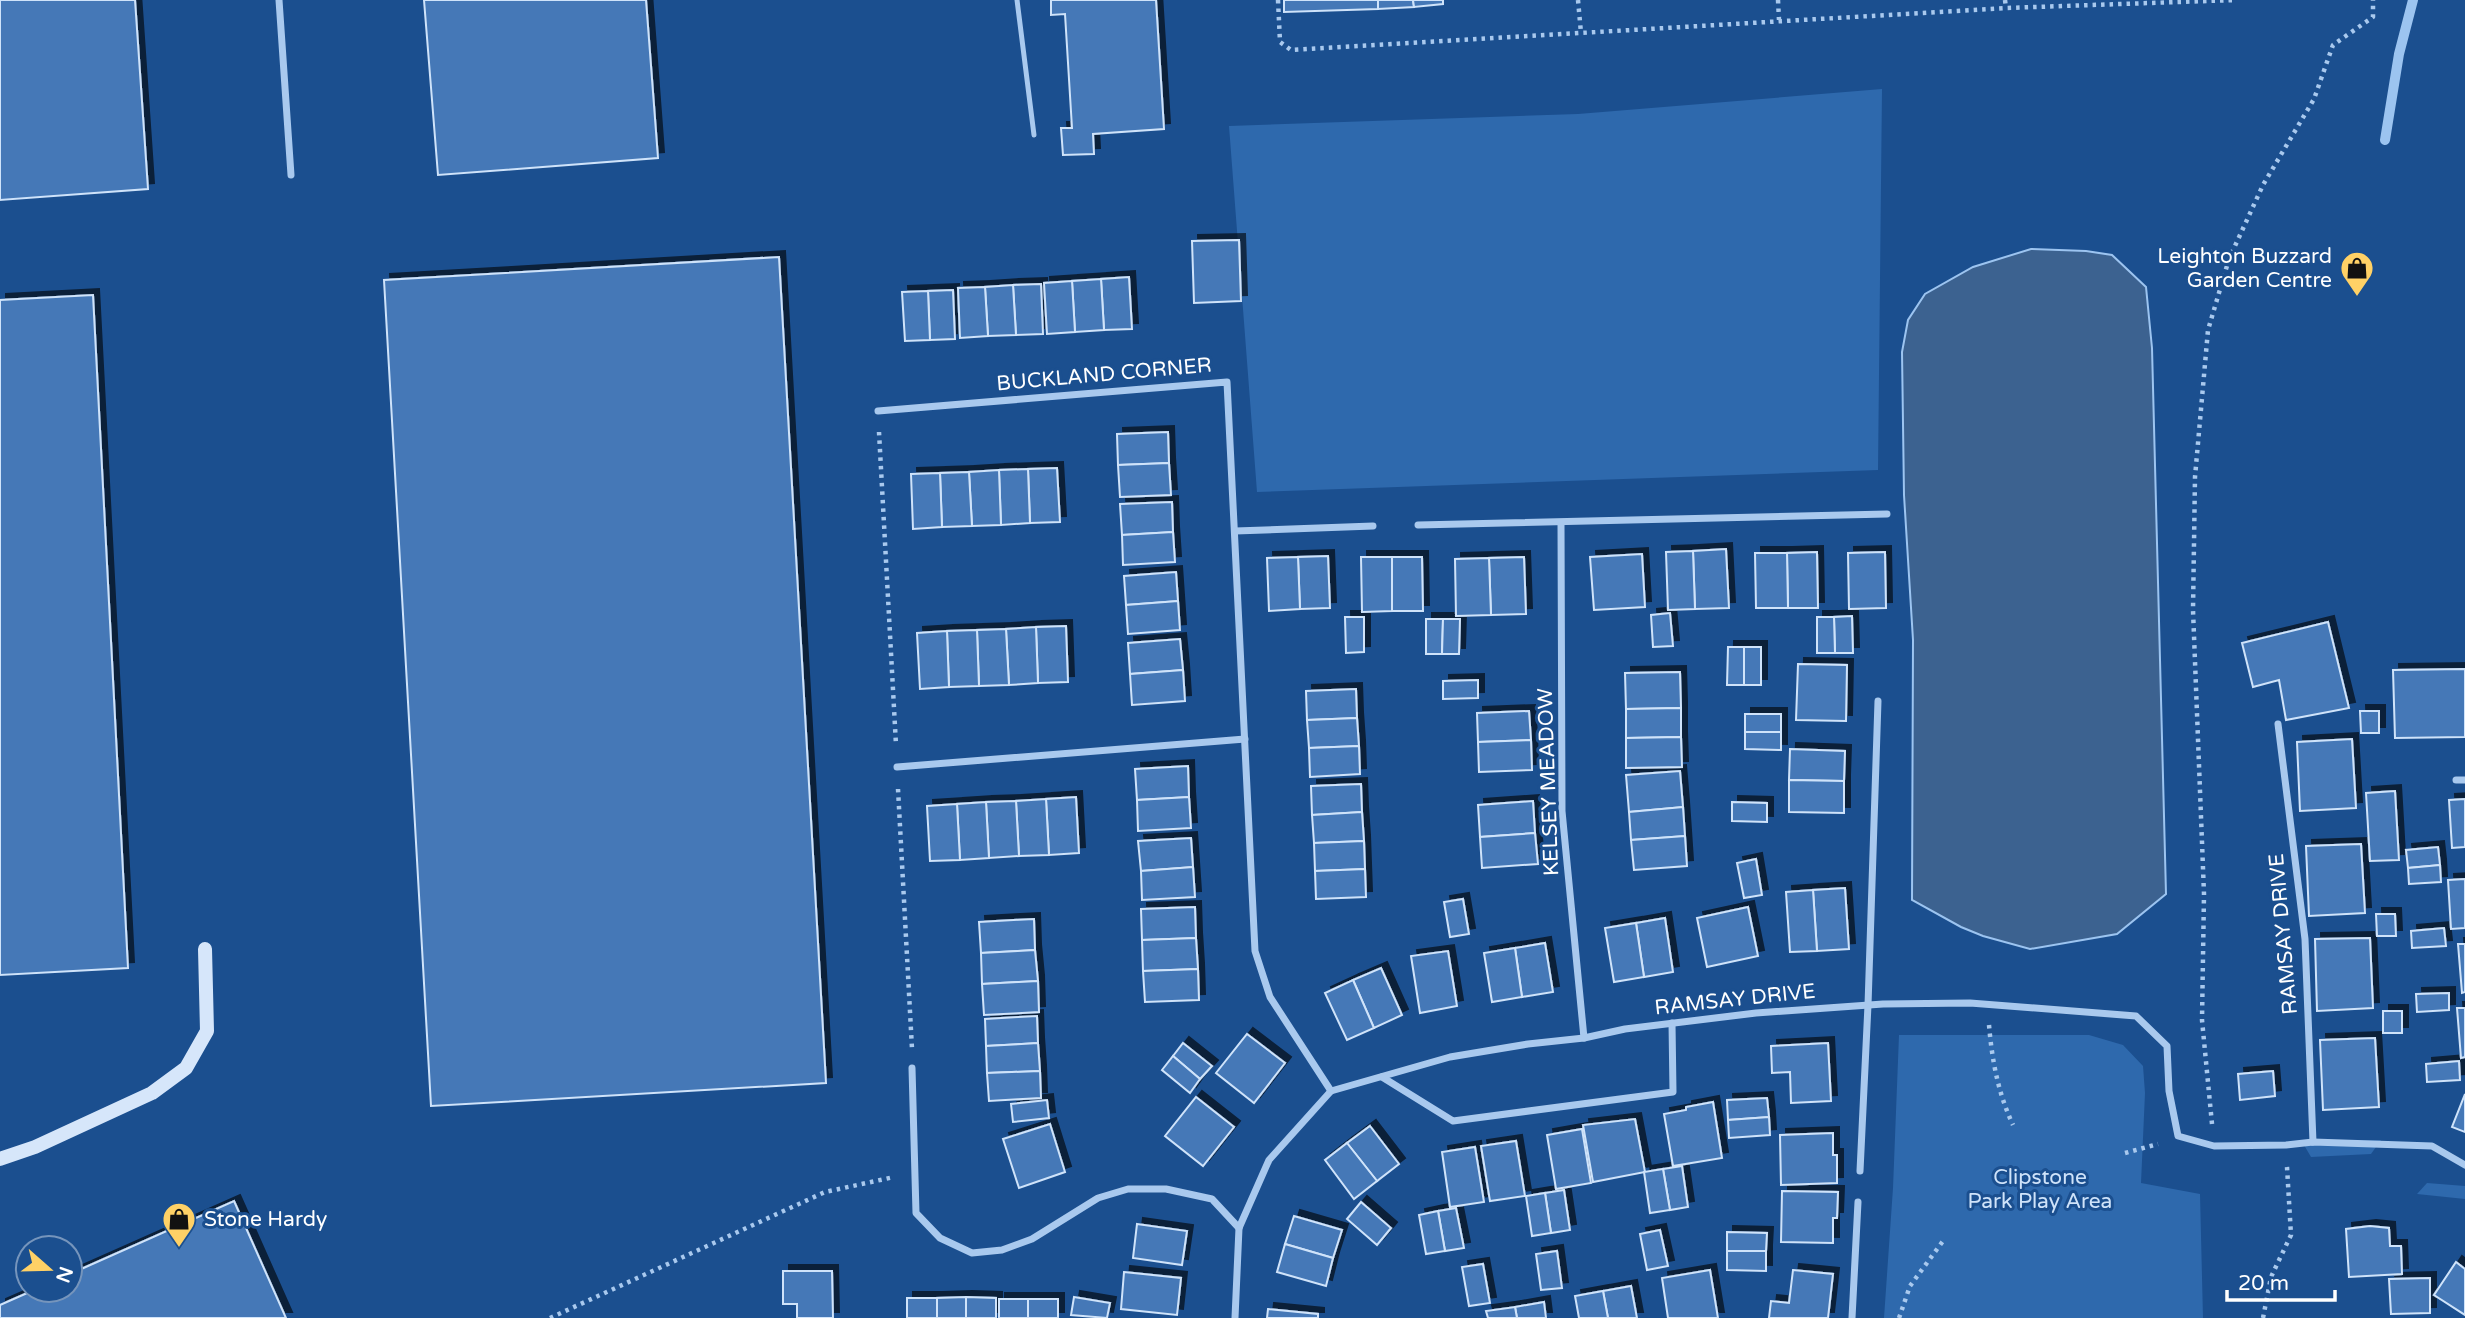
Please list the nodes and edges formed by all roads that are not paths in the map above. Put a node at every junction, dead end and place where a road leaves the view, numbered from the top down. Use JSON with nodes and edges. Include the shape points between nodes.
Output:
{"nodes":[{"id":1,"x":279,"y":0,"type":"edge"},
{"id":2,"x":1017,"y":0,"type":"edge"},
{"id":3,"x":1034,"y":135,"type":"dead end"},
{"id":4,"x":292,"y":175,"type":"dead end"},
{"id":5,"x":878,"y":411,"type":"road end"},
{"id":6,"x":1887,"y":514,"type":"dead end"},
{"id":7,"x":1561,"y":523,"type":"junction"},
{"id":8,"x":1373,"y":526,"type":"dead end"},
{"id":9,"x":1418,"y":526,"type":"dead end"},
{"id":10,"x":1235,"y":531,"type":"junction"},
{"id":11,"x":1878,"y":701,"type":"dead end"},
{"id":12,"x":2278,"y":724,"type":"dead end"},
{"id":13,"x":1245,"y":739,"type":"junction"},
{"id":14,"x":897,"y":766,"type":"road end"},
{"id":15,"x":2456,"y":780,"type":"dead end"},
{"id":16,"x":2465,"y":780,"type":"edge"},
{"id":17,"x":205,"y":949,"type":"dead end"},
{"id":18,"x":1868,"y":1005,"type":"junction"},
{"id":19,"x":1672,"y":1023,"type":"junction"},
{"id":20,"x":1584,"y":1038,"type":"junction"},
{"id":21,"x":912,"y":1068,"type":"road end"},
{"id":22,"x":1382,"y":1077,"type":"junction"},
{"id":23,"x":1331,"y":1091,"type":"junction"},
{"id":24,"x":2314,"y":1142,"type":"junction"},
{"id":25,"x":0,"y":1159,"type":"edge"},
{"id":26,"x":2465,"y":1165,"type":"edge"},
{"id":27,"x":1860,"y":1171,"type":"dead end"},
{"id":28,"x":1858,"y":1202,"type":"dead end"},
{"id":29,"x":1239,"y":1228,"type":"junction"},
{"id":30,"x":1235,"y":1318,"type":"edge"},
{"id":31,"x":1852,"y":1318,"type":"edge"}],
"edges":[{"from":1,"to":4,"type":"street"},
{"from":2,"to":3,"type":"lane"},
{"from":5,"to":10,"type":"street","name":"BUCKLAND CORNER","via":[[1227,382]]},
{"from":6,"to":7,"type":"street"},
{"from":7,"to":9,"type":"street"},
{"from":7,"to":20,"type":"street","name":"KELSEY MEADOW","via":[[1562,811]]},
{"from":8,"to":10,"type":"street"},
{"from":10,"to":13,"type":"street","name":"BUCKLAND CORNER"},
{"from":11,"to":18,"type":"street"},
{"from":12,"to":24,"type":"street","name":"RAMSAY DRIVE","via":[[2305,939]]},
{"from":13,"to":14,"type":"street"},
{"from":13,"to":23,"type":"street","name":"BUCKLAND CORNER","via":[[1255,951],[1270,997]]},
{"from":15,"to":16,"type":"street"},
{"from":17,"to":25,"type":"street","via":[[207,1031],[186,1068],[152,1093]]},
{"from":18,"to":19,"type":"street","name":"RAMSAY DRIVE"},
{"from":18,"to":24,"type":"street","name":"RAMSAY DRIVE","via":[[1988,1004],[2136,1016],[2167,1046],[2178,1136],[2214,1146]]},
{"from":18,"to":27,"type":"street"},
{"from":19,"to":20,"type":"street","name":"RAMSAY DRIVE"},
{"from":19,"to":22,"type":"street","via":[[1673,1092],[1453,1121]]},
{"from":20,"to":22,"type":"street","name":"RAMSAY DRIVE","via":[[1450,1057]]},
{"from":21,"to":29,"type":"street","via":[[916,1213],[940,1238],[972,1253],[1002,1250],[1032,1239],[1098,1198],[1128,1189],[1166,1189],[1212,1199]]},
{"from":22,"to":23,"type":"street","name":"RAMSAY DRIVE"},
{"from":23,"to":29,"type":"street","via":[[1269,1160]]},
{"from":24,"to":26,"type":"street","via":[[2432,1146]]},
{"from":28,"to":31,"type":"street"},
{"from":29,"to":30,"type":"street"}]}
